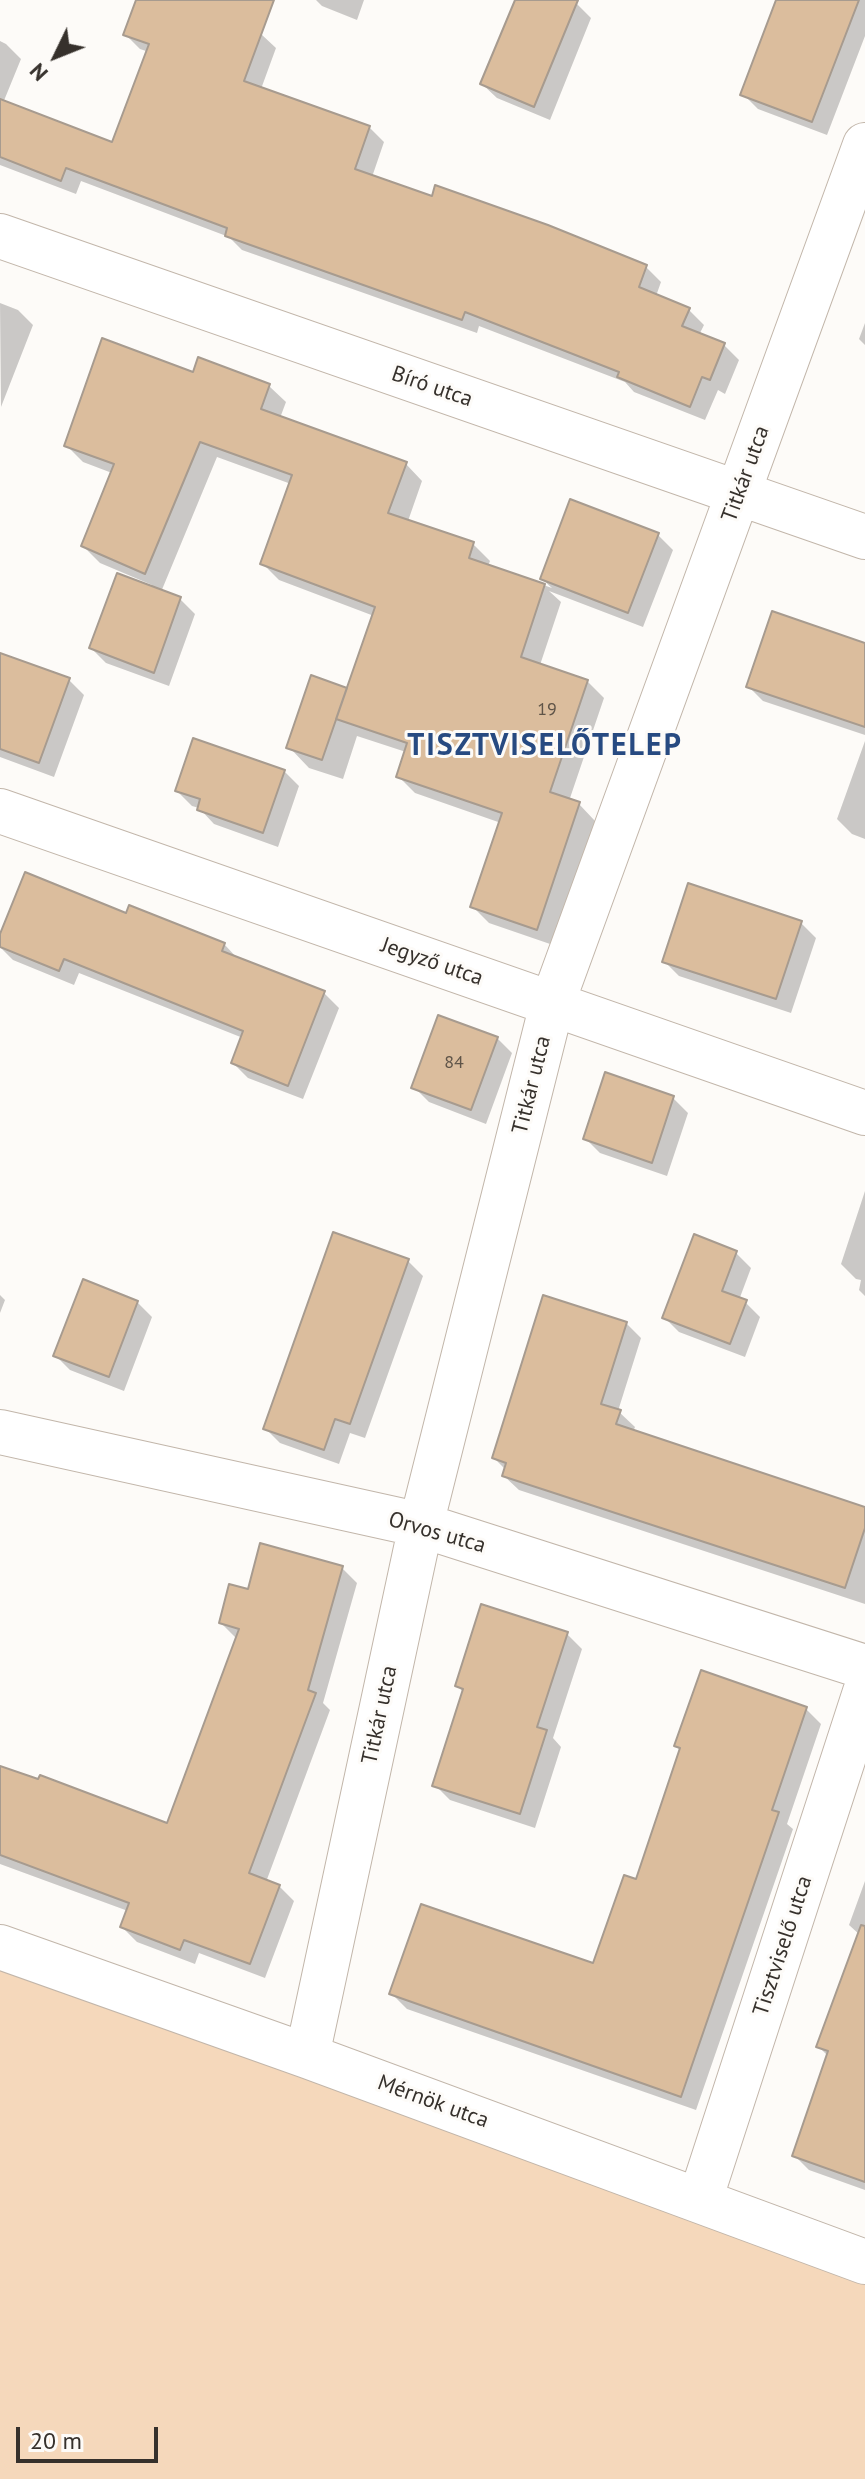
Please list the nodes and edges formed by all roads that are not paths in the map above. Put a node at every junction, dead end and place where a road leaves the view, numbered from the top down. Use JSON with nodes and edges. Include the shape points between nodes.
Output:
{"nodes":[{"id":1,"x":865,"y":145,"type":"edge"},
{"id":2,"x":0,"y":236,"type":"edge"},
{"id":3,"x":739,"y":494,"type":"junction"},
{"id":4,"x":865,"y":537,"type":"edge"},
{"id":5,"x":0,"y":811,"type":"edge"},
{"id":6,"x":552,"y":1004,"type":"junction"},
{"id":7,"x":865,"y":1113,"type":"edge"},
{"id":8,"x":0,"y":1432,"type":"edge"},
{"id":9,"x":421,"y":1525,"type":"junction"},
{"id":10,"x":865,"y":1667,"type":"edge"},
{"id":11,"x":865,"y":1692,"type":"edge"},
{"id":12,"x":0,"y":1947,"type":"edge"},
{"id":13,"x":307,"y":2056,"type":"junction"},
{"id":14,"x":700,"y":2200,"type":"junction"},
{"id":15,"x":865,"y":2262,"type":"edge"}],
"edges":[{"from":1,"to":3,"type":"street","name":"Titkár utca"},
{"from":2,"to":3,"type":"street","name":"Bíró utca"},
{"from":3,"to":4,"type":"street","name":"Bíró utca"},
{"from":3,"to":6,"type":"street","name":"Titkár utca"},
{"from":5,"to":6,"type":"street","name":"Jegyző utca"},
{"from":6,"to":7,"type":"street","name":"Jegyző utca"},
{"from":6,"to":9,"type":"street","name":"Titkár utca"},
{"from":8,"to":9,"type":"street","name":"Orvos utca"},
{"from":9,"to":10,"type":"street","name":"Orvos utca"},
{"from":9,"to":13,"type":"street","name":"Titkár utca"},
{"from":11,"to":14,"type":"street","name":"Tisztviselő utca"},
{"from":12,"to":13,"type":"street","name":"Mérnök utca"},
{"from":13,"to":14,"type":"street","name":"Mérnök utca"},
{"from":14,"to":15,"type":"street","name":"Mérnök utca"}]}
